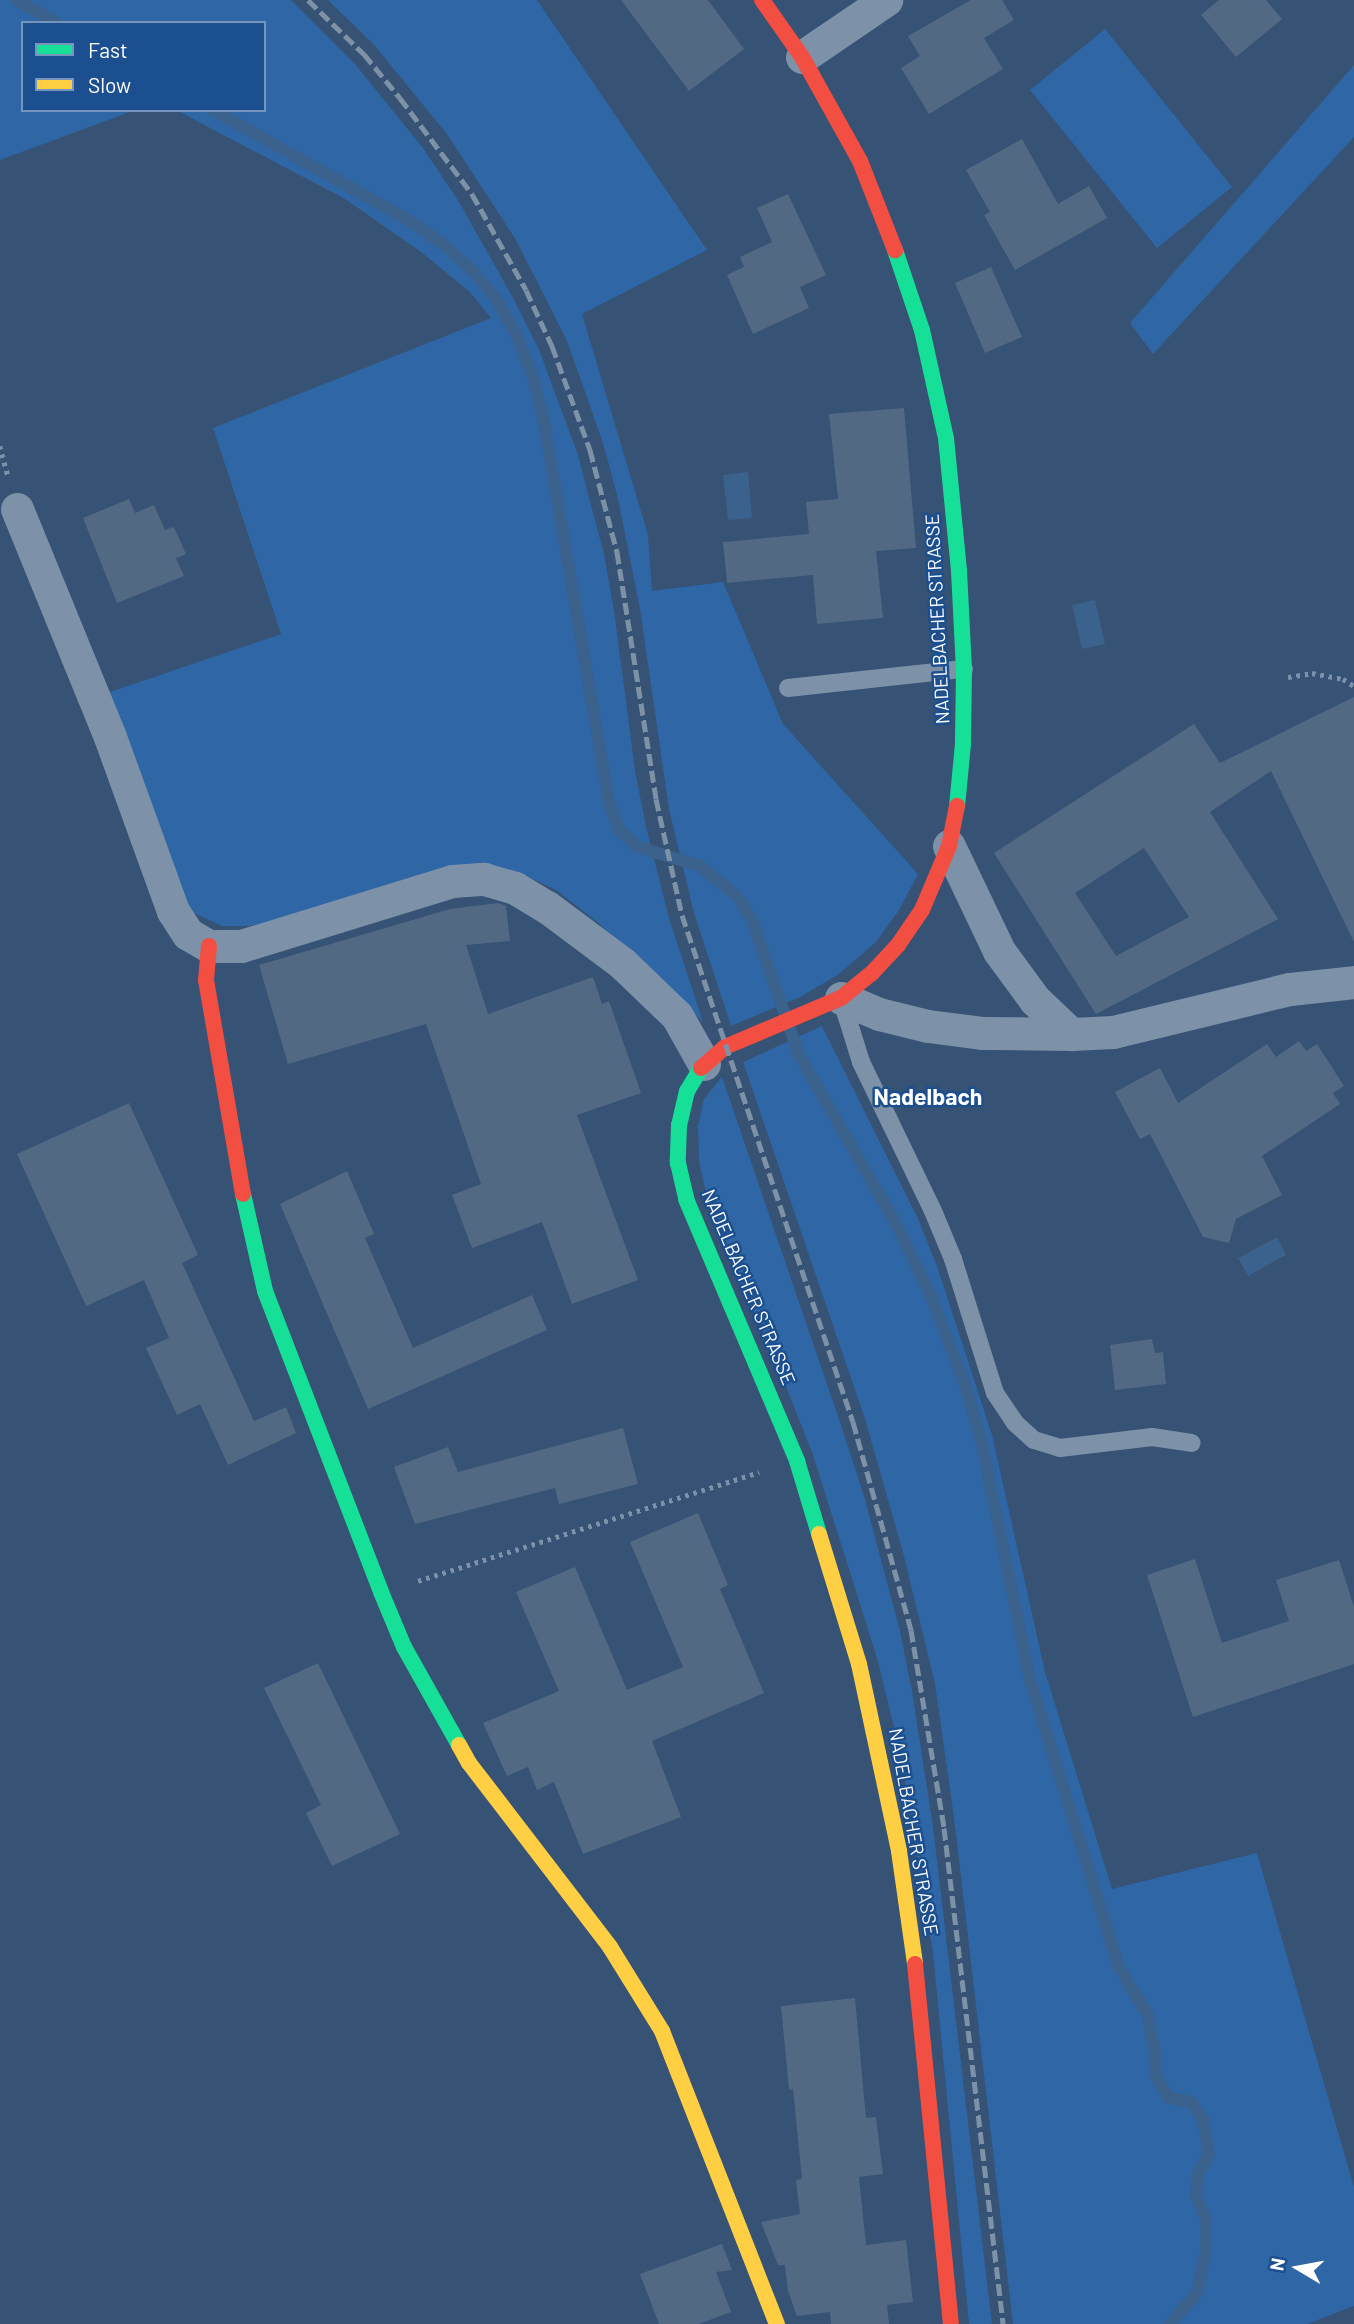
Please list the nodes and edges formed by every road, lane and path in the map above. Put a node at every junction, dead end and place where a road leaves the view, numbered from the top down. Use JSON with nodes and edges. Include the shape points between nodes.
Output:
{"nodes":[{"id":1,"x":762,"y":0,"type":"edge"},
{"id":2,"x":886,"y":0,"type":"edge"},
{"id":3,"x":802,"y":57,"type":"junction"},
{"id":4,"x":18,"y":509,"type":"dead end"},
{"id":5,"x":964,"y":669,"type":"junction"},
{"id":6,"x":1288,"y":677,"type":"dead end"},
{"id":7,"x":1354,"y":686,"type":"edge"},
{"id":8,"x":788,"y":688,"type":"dead end"},
{"id":9,"x":949,"y":846,"type":"junction"},
{"id":10,"x":209,"y":946,"type":"junction"},
{"id":11,"x":1354,"y":982,"type":"edge"},
{"id":12,"x":832,"y":1002,"type":"junction"},
{"id":13,"x":1071,"y":1034,"type":"junction"},
{"id":14,"x":704,"y":1064,"type":"junction"},
{"id":15,"x":1192,"y":1443,"type":"dead end"},
{"id":16,"x":797,"y":1461,"type":"junction"},
{"id":17,"x":381,"y":1592,"type":"junction"},
{"id":18,"x":777,"y":2324,"type":"edge"},
{"id":19,"x":951,"y":2324,"type":"edge"}],
"edges":[{"from":1,"to":3,"type":"street","name":"NADELBACHER STRASSE"},
{"from":2,"to":3,"type":"street"},
{"from":3,"to":5,"type":"street","name":"NADELBACHER STRASSE","via":[[880,206],[922,330],[946,438]]},
{"from":4,"to":10,"type":"street","via":[[110,737],[173,911],[188,934]]},
{"from":5,"to":8,"type":"lane"},
{"from":5,"to":9,"type":"street","name":"NADELBACHER STRASSE","via":[[960,785]]},
{"from":6,"to":7,"type":"path","via":[[1312,673]]},
{"from":9,"to":12,"type":"street","name":"NADELBACHER STRASSE","via":[[922,909],[898,945],[871,974]]},
{"from":9,"to":13,"type":"street","via":[[999,951],[1035,1000]]},
{"from":10,"to":14,"type":"street","via":[[241,946],[452,881],[484,879],[515,888],[547,907],[622,963],[677,1016]]},
{"from":10,"to":17,"type":"street","via":[[206,980],[249,1230],[265,1290]]},
{"from":11,"to":13,"type":"street","via":[[1290,989],[1113,1032]]},
{"from":12,"to":13,"type":"street","via":[[928,1026],[982,1033]]},
{"from":12,"to":14,"type":"street","name":"NADELBACHER STRASSE","via":[[725,1047]]},
{"from":12,"to":15,"type":"lane","via":[[933,1211],[995,1393],[1015,1423],[1034,1440],[1059,1448],[1152,1437]]},
{"from":14,"to":16,"type":"street","name":"NADELBACHER STRASSE","via":[[687,1091],[679,1125],[678,1163],[686,1199]]},
{"from":16,"to":17,"type":"path"},
{"from":16,"to":19,"type":"street","name":"NADELBACHER STRASSE","via":[[859,1664],[899,1851],[932,2114]]},
{"from":17,"to":18,"type":"street","via":[[410,1659],[469,1763],[610,1947],[662,2031]]}]}
